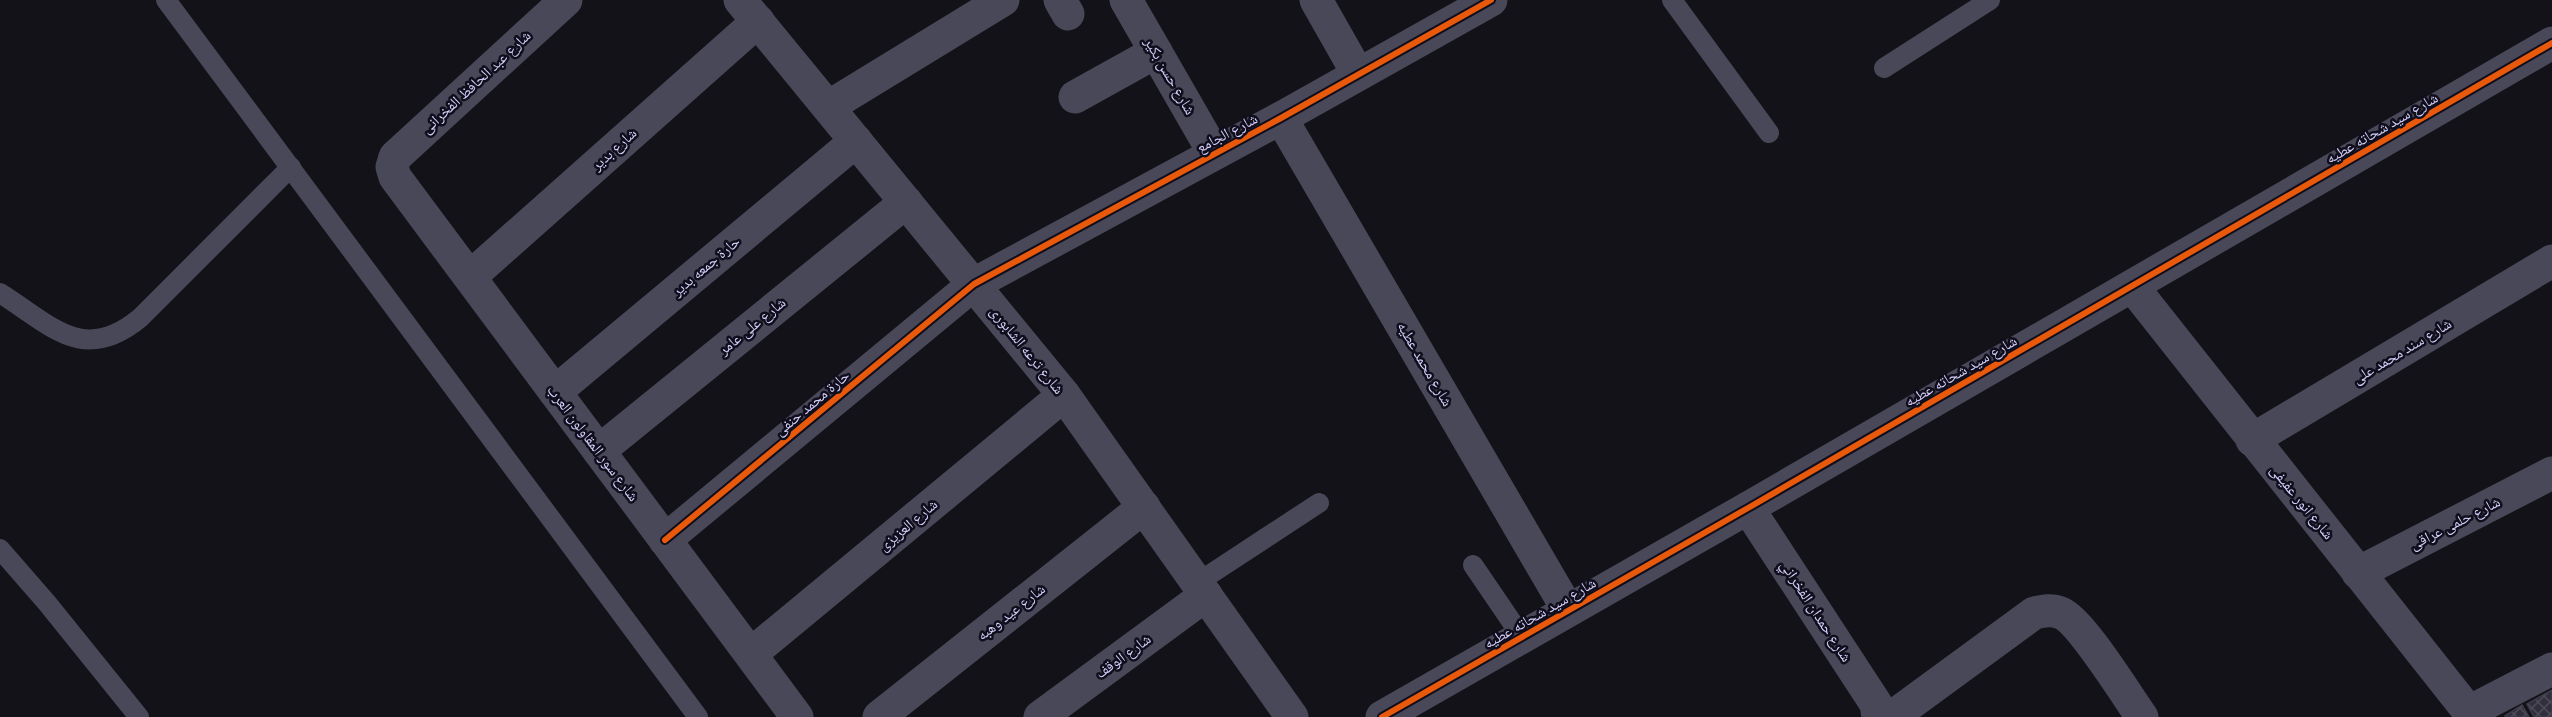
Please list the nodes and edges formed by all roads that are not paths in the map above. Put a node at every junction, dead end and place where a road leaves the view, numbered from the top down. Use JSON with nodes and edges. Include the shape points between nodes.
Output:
{"nodes":[{"id":1,"x":166,"y":0,"type":"edge"},
{"id":2,"x":566,"y":0,"type":"edge"},
{"id":3,"x":1003,"y":0,"type":"edge"},
{"id":4,"x":1126,"y":0,"type":"edge"},
{"id":5,"x":1316,"y":0,"type":"edge"},
{"id":6,"x":1491,"y":0,"type":"edge"},
{"id":7,"x":1672,"y":0,"type":"edge"},
{"id":8,"x":1990,"y":0,"type":"edge"},
{"id":9,"x":749,"y":11,"type":"edge"},
{"id":10,"x":2552,"y":43,"type":"edge"},
{"id":11,"x":1156,"y":52,"type":"junction"},
{"id":12,"x":1884,"y":68,"type":"dead end"},
{"id":13,"x":1358,"y":74,"type":"junction"},
{"id":14,"x":1075,"y":97,"type":"dead end"},
{"id":15,"x":828,"y":107,"type":"junction"},
{"id":16,"x":1281,"y":118,"type":"junction"},
{"id":17,"x":1769,"y":133,"type":"dead end"},
{"id":18,"x":856,"y":141,"type":"junction"},
{"id":19,"x":1214,"y":153,"type":"junction"},
{"id":20,"x":291,"y":167,"type":"junction"},
{"id":21,"x":392,"y":167,"type":"joint"},
{"id":22,"x":906,"y":202,"type":"junction"},
{"id":23,"x":2552,"y":261,"type":"edge"},
{"id":24,"x":470,"y":277,"type":"junction"},
{"id":25,"x":974,"y":284,"type":"junction"},
{"id":26,"x":2132,"y":286,"type":"junction"},
{"id":27,"x":0,"y":293,"type":"edge"},
{"id":28,"x":555,"y":392,"type":"junction"},
{"id":29,"x":1064,"y":395,"type":"junction"},
{"id":30,"x":2252,"y":440,"type":"junction"},
{"id":31,"x":599,"y":451,"type":"junction"},
{"id":32,"x":2552,"y":473,"type":"edge"},
{"id":33,"x":1319,"y":503,"type":"dead end"},
{"id":34,"x":1144,"y":507,"type":"junction"},
{"id":35,"x":1748,"y":508,"type":"junction"},
{"id":36,"x":665,"y":540,"type":"junction"},
{"id":37,"x":0,"y":549,"type":"edge"},
{"id":38,"x":1473,"y":565,"type":"dead end"},
{"id":39,"x":2358,"y":573,"type":"junction"},
{"id":40,"x":1201,"y":589,"type":"junction"},
{"id":41,"x":1569,"y":610,"type":"junction"},
{"id":42,"x":1522,"y":637,"type":"junction"},
{"id":43,"x":751,"y":654,"type":"junction"},
{"id":44,"x":2552,"y":669,"type":"edge"},
{"id":45,"x":1280,"y":713,"type":"edge"},
{"id":46,"x":2471,"y":715,"type":"edge"},
{"id":47,"x":138,"y":717,"type":"edge"},
{"id":48,"x":698,"y":717,"type":"edge"},
{"id":49,"x":797,"y":717,"type":"edge"},
{"id":50,"x":879,"y":717,"type":"edge"},
{"id":51,"x":1040,"y":717,"type":"edge"},
{"id":52,"x":1382,"y":717,"type":"edge"},
{"id":53,"x":1878,"y":717,"type":"edge"},
{"id":54,"x":1892,"y":717,"type":"edge"},
{"id":55,"x":2142,"y":717,"type":"edge"}],
"edges":[{"from":1,"to":20,"type":"lane"},
{"from":2,"to":21,"type":"street","name":"شارع عبد الحافظ الفخرانى","via":[[395,157]]},
{"from":3,"to":15,"type":"street"},
{"from":4,"to":11,"type":"street","name":"شارع حسن بكير"},
{"from":5,"to":13,"type":"street"},
{"from":6,"to":13,"type":"street","name":"شارع الجامع"},
{"from":7,"to":17,"type":"lane"},
{"from":8,"to":12,"type":"lane"},
{"from":9,"to":15,"type":"street","name":"شارع ترعه الشابورى"},
{"from":9,"to":24,"type":"street","name":"شارع بدير"},
{"from":10,"to":26,"type":"street","name":"شارع سيد شحاته عطيه"},
{"from":11,"to":14,"type":"street"},
{"from":11,"to":19,"type":"street","name":"شارع حسن بكير"},
{"from":13,"to":16,"type":"street","name":"شارع الجامع"},
{"from":15,"to":18,"type":"street","name":"شارع ترعه الشابورى"},
{"from":16,"to":19,"type":"street","name":"شارع الجامع"},
{"from":16,"to":41,"type":"street","name":"شارع محمد عطيه"},
{"from":18,"to":22,"type":"street","name":"شارع ترعه الشابورى"},
{"from":18,"to":28,"type":"street","name":"حارة جمعه بدير"},
{"from":19,"to":25,"type":"street","name":"شارع الجامع"},
{"from":20,"to":27,"type":"lane","via":[[140,318],[108,338],[71,338]]},
{"from":20,"to":48,"type":"lane"},
{"from":21,"to":24,"type":"street","name":"شارع سور المقاولون العرب","via":[[395,177]]},
{"from":22,"to":25,"type":"street","name":"شارع ترعه الشابورى"},
{"from":22,"to":31,"type":"street","name":"شارع على عامر"},
{"from":23,"to":30,"type":"street","name":"شارع سند محمد على"},
{"from":24,"to":28,"type":"street","name":"شارع سور المقاولون العرب"},
{"from":25,"to":29,"type":"street","name":"شارع ترعه الشابورى"},
{"from":25,"to":36,"type":"street","name":"حارة محمد حنفى"},
{"from":26,"to":30,"type":"street","name":"شارع انور عفيفى"},
{"from":26,"to":35,"type":"street","name":"شارع سيد شحاته عطيه"},
{"from":28,"to":31,"type":"street","name":"شارع سور المقاولون العرب"},
{"from":29,"to":34,"type":"street","name":"شارع ترعه الشابورى"},
{"from":29,"to":43,"type":"street","name":"شارع العزيزى"},
{"from":30,"to":39,"type":"street","name":"شارع انور عفيفى"},
{"from":31,"to":36,"type":"street","name":"شارع سور المقاولون العرب"},
{"from":32,"to":39,"type":"street","name":"شارع حلمى عراقى"},
{"from":33,"to":40,"type":"lane"},
{"from":34,"to":40,"type":"street","name":"شارع ترعه الشابورى"},
{"from":34,"to":50,"type":"street","name":"شارع عيد وهبه"},
{"from":35,"to":41,"type":"street","name":"شارع سيد شحاته عطيه"},
{"from":35,"to":53,"type":"street","name":"شارع حمدان الفخراني","via":[[1876,704]]},
{"from":36,"to":43,"type":"street","name":"شارع سور المقاولون العرب"},
{"from":37,"to":47,"type":"lane"},
{"from":38,"to":42,"type":"lane"},
{"from":39,"to":46,"type":"street","name":"شارع انور عفيفى"},
{"from":40,"to":45,"type":"street","name":"شارع ترعه الشابورى"},
{"from":40,"to":51,"type":"street","name":"شارع الوقف"},
{"from":41,"to":42,"type":"street","name":"شارع سيد شحاته عطيه"},
{"from":42,"to":52,"type":"street","name":"شارع سيد شحاته عطيه"},
{"from":43,"to":49,"type":"street","name":"شارع سور المقاولون العرب"},
{"from":44,"to":46,"type":"street"},
{"from":54,"to":55,"type":"street","via":[[2034,613],[2049,610],[2063,613],[2081,631]]}]}
